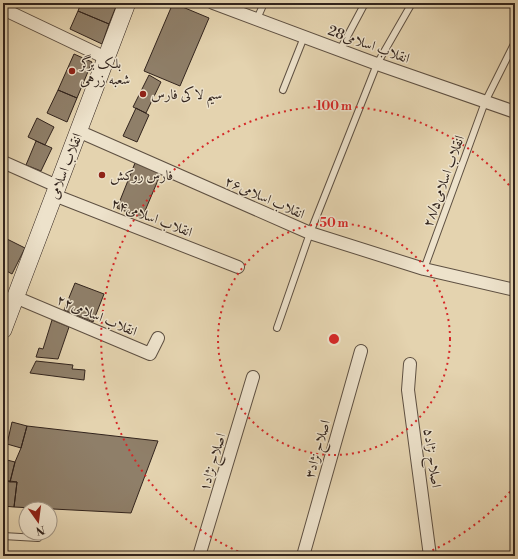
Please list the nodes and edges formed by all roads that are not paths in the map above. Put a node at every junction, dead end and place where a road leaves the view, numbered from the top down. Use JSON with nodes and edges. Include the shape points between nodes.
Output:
{"nodes":[{"id":1,"x":127,"y":3,"type":"edge"},
{"id":2,"x":213,"y":3,"type":"edge"},
{"id":3,"x":264,"y":3,"type":"edge"},
{"id":4,"x":365,"y":3,"type":"edge"},
{"id":5,"x":412,"y":3,"type":"edge"},
{"id":6,"x":6,"y":8,"type":"edge"},
{"id":7,"x":257,"y":19,"type":"junction"},
{"id":8,"x":304,"y":37,"type":"junction"},
{"id":9,"x":515,"y":42,"type":"edge"},
{"id":10,"x":340,"y":50,"type":"junction"},
{"id":11,"x":106,"y":58,"type":"junction"},
{"id":12,"x":377,"y":64,"type":"junction"},
{"id":13,"x":283,"y":90,"type":"dead end"},
{"id":14,"x":485,"y":102,"type":"junction"},
{"id":15,"x":515,"y":112,"type":"edge"},
{"id":16,"x":78,"y":131,"type":"junction"},
{"id":17,"x":3,"y":162,"type":"edge"},
{"id":18,"x":56,"y":191,"type":"junction"},
{"id":19,"x":310,"y":233,"type":"junction"},
{"id":20,"x":238,"y":267,"type":"dead end"},
{"id":21,"x":424,"y":269,"type":"junction"},
{"id":22,"x":515,"y":290,"type":"edge"},
{"id":23,"x":9,"y":307,"type":"edge"},
{"id":24,"x":278,"y":328,"type":"dead end"},
{"id":25,"x":3,"y":330,"type":"edge"},
{"id":26,"x":158,"y":338,"type":"dead end"},
{"id":27,"x":361,"y":351,"type":"dead end"},
{"id":28,"x":410,"y":364,"type":"dead end"},
{"id":29,"x":253,"y":377,"type":"dead end"},
{"id":30,"x":3,"y":536,"type":"edge"},
{"id":31,"x":18,"y":537,"type":"edge"},
{"id":32,"x":199,"y":556,"type":"edge"},
{"id":33,"x":303,"y":556,"type":"edge"},
{"id":34,"x":430,"y":556,"type":"edge"}],
"edges":[{"from":1,"to":11,"type":"main road","name":"انقلاب اسلامی"},
{"from":2,"to":7,"type":"street","name":"28انقلاب اسلامی"},
{"from":3,"to":7,"type":"lane"},
{"from":4,"to":10,"type":"lane"},
{"from":5,"to":12,"type":"lane"},
{"from":6,"to":11,"type":"street"},
{"from":7,"to":8,"type":"street","name":"28انقلاب اسلامی"},
{"from":8,"to":10,"type":"street","name":"28انقلاب اسلامی"},
{"from":8,"to":13,"type":"lane"},
{"from":9,"to":14,"type":"lane","name":"انقلاب اسلامی۲۸/۵"},
{"from":10,"to":12,"type":"street","name":"28انقلاب اسلامی"},
{"from":11,"to":16,"type":"main road","name":"انقلاب اسلامی"},
{"from":12,"to":14,"type":"street","name":"28انقلاب اسلامی"},
{"from":12,"to":19,"type":"lane"},
{"from":14,"to":15,"type":"street","name":"28انقلاب اسلامی"},
{"from":14,"to":21,"type":"lane","name":"انقلاب اسلامی۲۸/۵"},
{"from":16,"to":18,"type":"main road","name":"انقلاب اسلامی"},
{"from":16,"to":19,"type":"street","name":"انقلاب اسلامی۲۶"},
{"from":17,"to":18,"type":"street","name":"انقلاب اسلامی۲۴"},
{"from":18,"to":20,"type":"street","name":"انقلاب اسلامی۲۴"},
{"from":18,"to":23,"type":"main road","name":"انقلاب اسلامی"},
{"from":19,"to":21,"type":"street","name":"انقلاب اسلامی۲۶"},
{"from":19,"to":24,"type":"lane"},
{"from":21,"to":22,"type":"street","name":"انقلاب اسلامی۲۶"},
{"from":23,"to":25,"type":"main road","name":"انقلاب اسلامی"},
{"from":23,"to":26,"type":"street","name":"انقلاب اسلامی۲۲","via":[[150,354]]},
{"from":27,"to":33,"type":"street","name":"اصلاح نژاد۳"},
{"from":28,"to":34,"type":"street","name":"اصلاح نژاد۵","via":[[408,390]]},
{"from":29,"to":32,"type":"street","name":"اصلاح نژاد۱"},
{"from":30,"to":31,"type":"lane"}]}
